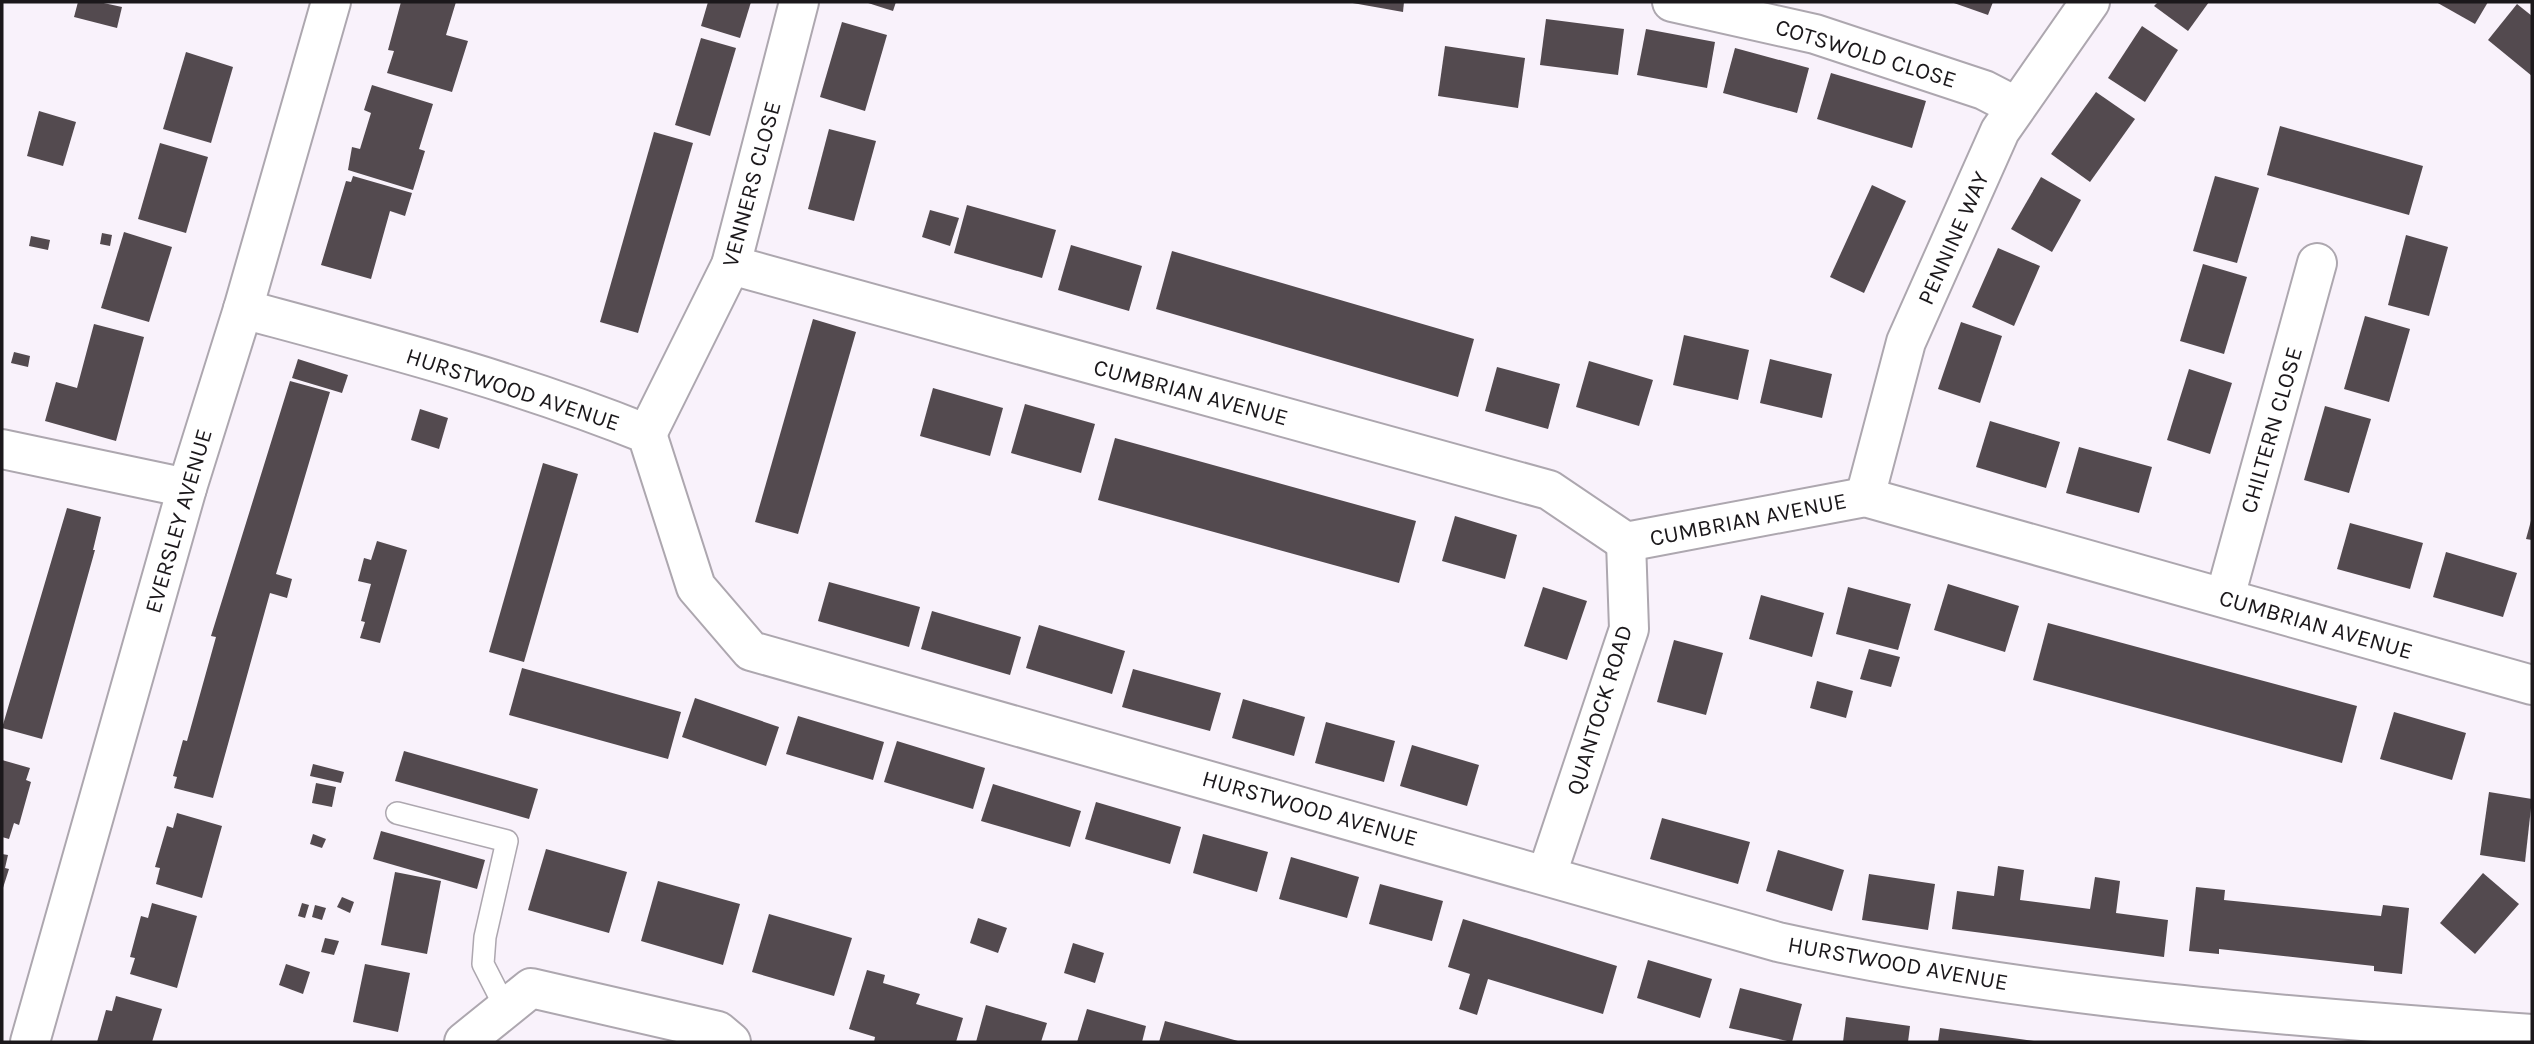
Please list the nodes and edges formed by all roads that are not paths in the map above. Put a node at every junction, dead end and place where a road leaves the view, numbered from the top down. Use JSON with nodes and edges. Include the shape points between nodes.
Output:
{"nodes":[{"id":1,"x":331,"y":2,"type":"edge"},
{"id":2,"x":799,"y":2,"type":"edge"},
{"id":3,"x":1672,"y":2,"type":"edge"},
{"id":4,"x":2090,"y":2,"type":"edge"},
{"id":5,"x":2015,"y":106,"type":"junction"},
{"id":6,"x":2317,"y":262,"type":"dead end"},
{"id":7,"x":731,"y":265,"type":"junction"},
{"id":8,"x":243,"y":309,"type":"junction"},
{"id":9,"x":647,"y":434,"type":"junction"},
{"id":10,"x":2,"y":449,"type":"edge"},
{"id":11,"x":187,"y":488,"type":"junction"},
{"id":12,"x":1865,"y":497,"type":"junction"},
{"id":13,"x":1626,"y":542,"type":"junction"},
{"id":14,"x":2225,"y":597,"type":"junction"},
{"id":15,"x":2532,"y":685,"type":"edge"},
{"id":16,"x":397,"y":813,"type":"dead end"},
{"id":17,"x":1547,"y":874,"type":"junction"},
{"id":18,"x":506,"y":1009,"type":"junction"},
{"id":19,"x":2532,"y":1034,"type":"edge"},
{"id":20,"x":30,"y":1042,"type":"edge"},
{"id":21,"x":464,"y":1042,"type":"edge"},
{"id":22,"x":731,"y":1042,"type":"edge"}],
"edges":[{"from":1,"to":8,"type":"street","name":"EVERSLEY AVENUE"},
{"from":2,"to":7,"type":"street","name":"VENNERS CLOSE"},
{"from":3,"to":5,"type":"street","name":"COTSWOLD CLOSE","via":[[1815,34],[1984,90]]},
{"from":4,"to":5,"type":"street","name":"PENNINE WAY"},
{"from":5,"to":12,"type":"street","name":"PENNINE WAY","via":[[1906,342]]},
{"from":6,"to":14,"type":"street","name":"CHILTERN CLOSE"},
{"from":7,"to":9,"type":"street","name":"VENNERS CLOSE"},
{"from":7,"to":13,"type":"street","name":"CUMBRIAN AVENUE","via":[[1549,490]]},
{"from":8,"to":9,"type":"street","name":"HURSTWOOD AVENUE","via":[[434,360],[562,400]]},
{"from":8,"to":11,"type":"street","name":"EVERSLEY AVENUE"},
{"from":9,"to":17,"type":"street","name":"HURSTWOOD AVENUE","via":[[696,587],[751,651]]},
{"from":10,"to":11,"type":"street"},
{"from":11,"to":20,"type":"street","name":"EVERSLEY AVENUE"},
{"from":12,"to":13,"type":"street","name":"CUMBRIAN AVENUE"},
{"from":12,"to":14,"type":"street","name":"CUMBRIAN AVENUE"},
{"from":13,"to":17,"type":"street","name":"QUANTOCK ROAD","via":[[1629,629]]},
{"from":14,"to":15,"type":"street","name":"CUMBRIAN AVENUE"},
{"from":16,"to":18,"type":"lane","via":[[507,841],[483,964]]},
{"from":17,"to":19,"type":"street","name":"HURSTWOOD AVENUE","via":[[1778,942],[1876,964],[2147,1003]]},
{"from":18,"to":21,"type":"street"},
{"from":18,"to":22,"type":"street","via":[[531,988],[718,1031]]}]}
